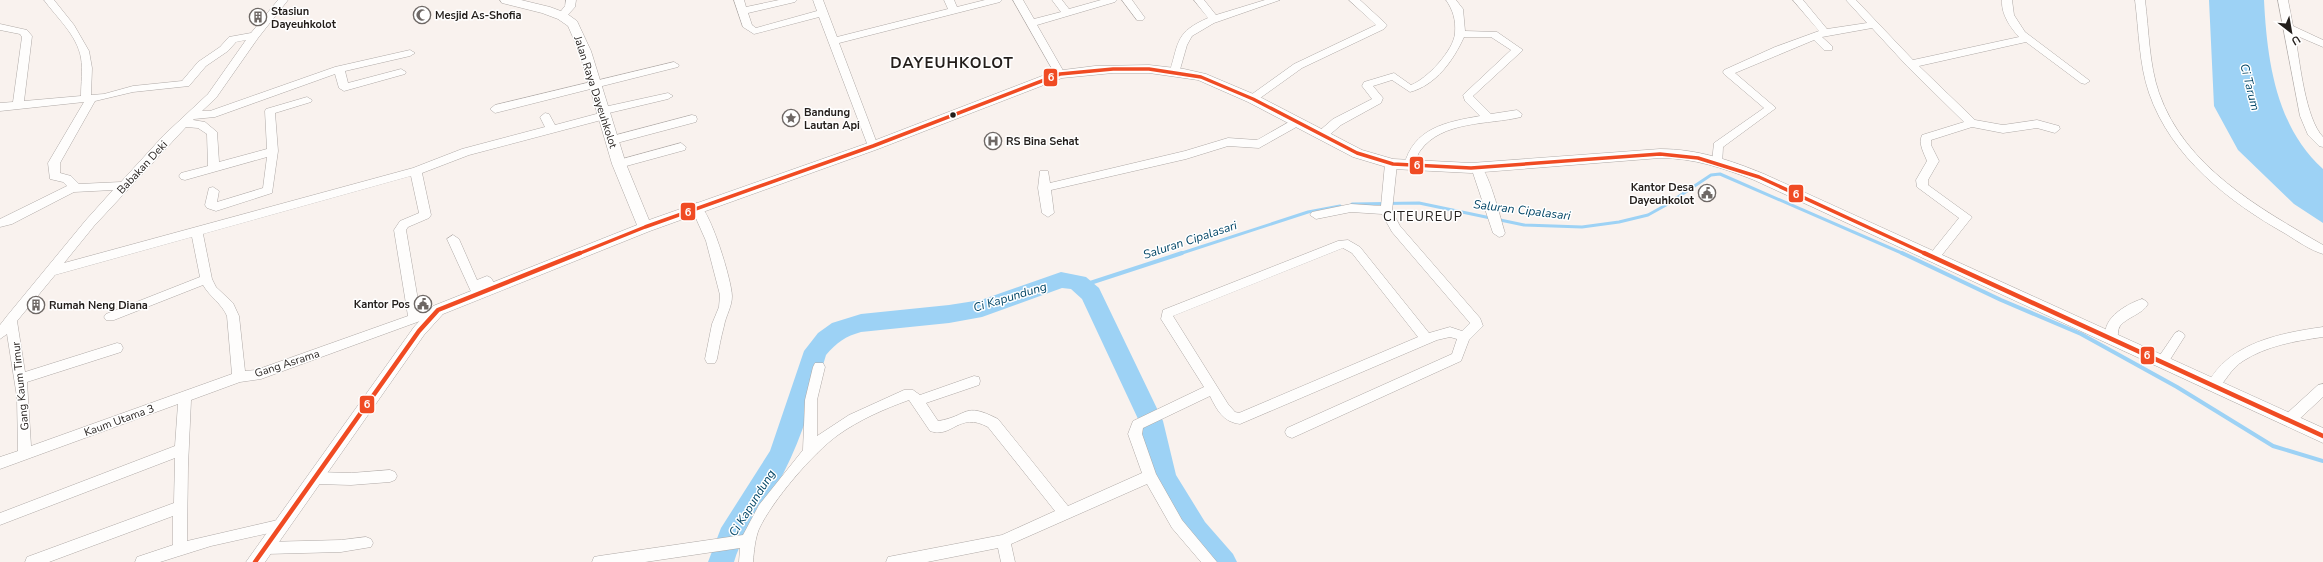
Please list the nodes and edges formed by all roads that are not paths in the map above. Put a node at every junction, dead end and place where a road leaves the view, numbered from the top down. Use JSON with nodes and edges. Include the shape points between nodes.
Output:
{"nodes":[{"id":1,"x":49,"y":0,"type":"edge"},
{"id":2,"x":283,"y":0,"type":"edge"},
{"id":3,"x":506,"y":0,"type":"edge"},
{"id":4,"x":739,"y":0,"type":"edge"},
{"id":5,"x":792,"y":0,"type":"edge"},
{"id":6,"x":818,"y":0,"type":"edge"},
{"id":7,"x":949,"y":0,"type":"edge"},
{"id":8,"x":997,"y":0,"type":"edge"},
{"id":9,"x":1018,"y":0,"type":"edge"},
{"id":10,"x":1057,"y":0,"type":"edge"},
{"id":11,"x":1112,"y":0,"type":"edge"},
{"id":12,"x":1127,"y":0,"type":"edge"},
{"id":13,"x":1199,"y":0,"type":"edge"},
{"id":14,"x":1354,"y":0,"type":"edge"},
{"id":15,"x":1451,"y":0,"type":"edge"},
{"id":16,"x":1798,"y":0,"type":"edge"},
{"id":17,"x":1851,"y":0,"type":"edge"},
{"id":18,"x":2007,"y":0,"type":"edge"},
{"id":19,"x":2140,"y":0,"type":"edge"},
{"id":20,"x":2283,"y":0,"type":"edge"},
{"id":21,"x":574,"y":1,"type":"edge"},
{"id":22,"x":1269,"y":1,"type":"edge"},
{"id":23,"x":743,"y":11,"type":"junction"},
{"id":24,"x":954,"y":11,"type":"junction"},
{"id":25,"x":1066,"y":12,"type":"junction"},
{"id":26,"x":822,"y":13,"type":"junction"},
{"id":27,"x":562,"y":16,"type":"junction"},
{"id":28,"x":1140,"y":18,"type":"dead end"},
{"id":29,"x":1215,"y":20,"type":"junction"},
{"id":30,"x":1032,"y":23,"type":"junction"},
{"id":31,"x":1874,"y":26,"type":"junction"},
{"id":32,"x":0,"y":27,"type":"edge"},
{"id":33,"x":2288,"y":28,"type":"junction"},
{"id":34,"x":1460,"y":34,"type":"junction"},
{"id":35,"x":1821,"y":34,"type":"junction"},
{"id":36,"x":254,"y":36,"type":"junction"},
{"id":37,"x":2028,"y":38,"type":"junction"},
{"id":38,"x":833,"y":41,"type":"junction"},
{"id":39,"x":2323,"y":44,"type":"edge"},
{"id":40,"x":1828,"y":48,"type":"dead end"},
{"id":41,"x":410,"y":52,"type":"dead end"},
{"id":42,"x":1912,"y":64,"type":"junction"},
{"id":43,"x":674,"y":66,"type":"dead end"},
{"id":44,"x":339,"y":69,"type":"junction"},
{"id":45,"x":1175,"y":71,"type":"junction"},
{"id":46,"x":401,"y":72,"type":"dead end"},
{"id":47,"x":1060,"y":74,"type":"junction"},
{"id":48,"x":2085,"y":81,"type":"dead end"},
{"id":49,"x":596,"y":84,"type":"junction"},
{"id":50,"x":668,"y":96,"type":"dead end"},
{"id":51,"x":89,"y":98,"type":"junction"},
{"id":52,"x":1252,"y":99,"type":"junction"},
{"id":53,"x":307,"y":100,"type":"dead end"},
{"id":54,"x":18,"y":105,"type":"junction"},
{"id":55,"x":0,"y":107,"type":"edge"},
{"id":56,"x":495,"y":109,"type":"dead end"},
{"id":57,"x":604,"y":113,"type":"junction"},
{"id":58,"x":1517,"y":114,"type":"dead end"},
{"id":59,"x":545,"y":117,"type":"dead end"},
{"id":60,"x":692,"y":119,"type":"dead end"},
{"id":61,"x":1489,"y":119,"type":"junction"},
{"id":62,"x":188,"y":120,"type":"junction"},
{"id":63,"x":1296,"y":122,"type":"junction"},
{"id":64,"x":1972,"y":123,"type":"junction"},
{"id":65,"x":553,"y":129,"type":"junction"},
{"id":66,"x":2055,"y":129,"type":"dead end"},
{"id":67,"x":1322,"y":135,"type":"junction"},
{"id":68,"x":612,"y":140,"type":"junction"},
{"id":69,"x":2323,"y":143,"type":"edge"},
{"id":70,"x":873,"y":146,"type":"junction"},
{"id":71,"x":681,"y":147,"type":"dead end"},
{"id":72,"x":273,"y":151,"type":"junction"},
{"id":73,"x":1718,"y":162,"type":"junction"},
{"id":74,"x":619,"y":164,"type":"junction"},
{"id":75,"x":1391,"y":164,"type":"junction"},
{"id":76,"x":1410,"y":166,"type":"junction"},
{"id":77,"x":1477,"y":167,"type":"junction"},
{"id":78,"x":214,"y":168,"type":"junction"},
{"id":79,"x":416,"y":171,"type":"junction"},
{"id":80,"x":1044,"y":174,"type":"dead end"},
{"id":81,"x":185,"y":176,"type":"dead end"},
{"id":82,"x":124,"y":186,"type":"junction"},
{"id":83,"x":76,"y":187,"type":"junction"},
{"id":84,"x":1044,"y":188,"type":"junction"},
{"id":85,"x":213,"y":191,"type":"dead end"},
{"id":86,"x":1387,"y":206,"type":"junction"},
{"id":87,"x":697,"y":207,"type":"junction"},
{"id":88,"x":1048,"y":213,"type":"dead end"},
{"id":89,"x":1316,"y":216,"type":"dead end"},
{"id":90,"x":4,"y":222,"type":"edge"},
{"id":91,"x":1496,"y":224,"type":"dead end"},
{"id":92,"x":644,"y":226,"type":"junction"},
{"id":93,"x":0,"y":230,"type":"edge"},
{"id":94,"x":196,"y":230,"type":"junction"},
{"id":95,"x":453,"y":239,"type":"dead end"},
{"id":96,"x":2323,"y":250,"type":"edge"},
{"id":97,"x":1934,"y":257,"type":"junction"},
{"id":98,"x":49,"y":272,"type":"junction"},
{"id":99,"x":206,"y":279,"type":"junction"},
{"id":100,"x":481,"y":289,"type":"junction"},
{"id":101,"x":2142,"y":304,"type":"dead end"},
{"id":102,"x":438,"y":310,"type":"junction"},
{"id":103,"x":110,"y":317,"type":"dead end"},
{"id":104,"x":415,"y":318,"type":"junction"},
{"id":105,"x":12,"y":319,"type":"junction"},
{"id":106,"x":2323,"y":332,"type":"edge"},
{"id":107,"x":0,"y":334,"type":"edge"},
{"id":108,"x":2179,"y":336,"type":"dead end"},
{"id":109,"x":1464,"y":337,"type":"junction"},
{"id":110,"x":2112,"y":338,"type":"junction"},
{"id":111,"x":1427,"y":339,"type":"junction"},
{"id":112,"x":117,"y":348,"type":"dead end"},
{"id":113,"x":711,"y":359,"type":"dead end"},
{"id":114,"x":2162,"y":362,"type":"junction"},
{"id":115,"x":819,"y":367,"type":"dead end"},
{"id":116,"x":239,"y":377,"type":"junction"},
{"id":117,"x":19,"y":379,"type":"junction"},
{"id":118,"x":974,"y":381,"type":"dead end"},
{"id":119,"x":2213,"y":385,"type":"junction"},
{"id":120,"x":1212,"y":389,"type":"junction"},
{"id":121,"x":2323,"y":390,"type":"edge"},
{"id":122,"x":185,"y":396,"type":"junction"},
{"id":123,"x":917,"y":401,"type":"junction"},
{"id":124,"x":2289,"y":420,"type":"junction"},
{"id":125,"x":1292,"y":432,"type":"dead end"},
{"id":126,"x":2323,"y":436,"type":"edge"},
{"id":127,"x":181,"y":450,"type":"junction"},
{"id":128,"x":810,"y":453,"type":"junction"},
{"id":129,"x":25,"y":454,"type":"junction"},
{"id":130,"x":0,"y":463,"type":"edge"},
{"id":131,"x":390,"y":476,"type":"dead end"},
{"id":132,"x":1150,"y":476,"type":"junction"},
{"id":133,"x":316,"y":478,"type":"junction"},
{"id":134,"x":180,"y":507,"type":"junction"},
{"id":135,"x":1065,"y":513,"type":"junction"},
{"id":136,"x":0,"y":519,"type":"edge"},
{"id":137,"x":282,"y":525,"type":"junction"},
{"id":138,"x":744,"y":541,"type":"junction"},
{"id":139,"x":1003,"y":541,"type":"junction"},
{"id":140,"x":366,"y":543,"type":"dead end"},
{"id":141,"x":180,"y":548,"type":"junction"},
{"id":142,"x":266,"y":548,"type":"junction"},
{"id":143,"x":32,"y":562,"type":"edge"},
{"id":144,"x":142,"y":562,"type":"edge"},
{"id":145,"x":255,"y":562,"type":"edge"},
{"id":146,"x":599,"y":562,"type":"edge"},
{"id":147,"x":746,"y":562,"type":"edge"},
{"id":148,"x":893,"y":562,"type":"edge"},
{"id":149,"x":1008,"y":562,"type":"edge"},
{"id":150,"x":1210,"y":562,"type":"edge"}],
"edges":[{"from":1,"to":51,"type":"street","via":[[84,49]]},
{"from":2,"to":36,"type":"street","name":"Babakan Deki"},
{"from":3,"to":27,"type":"main road","name":"Jalan Raya Dayeuhkolot"},
{"from":4,"to":23,"type":"street"},
{"from":5,"to":23,"type":"street"},
{"from":6,"to":26,"type":"street"},
{"from":7,"to":24,"type":"street"},
{"from":8,"to":24,"type":"street"},
{"from":9,"to":30,"type":"street"},
{"from":10,"to":25,"type":"street"},
{"from":11,"to":25,"type":"street"},
{"from":12,"to":28,"type":"street"},
{"from":13,"to":29,"type":"street"},
{"from":14,"to":52,"type":"street","via":[[1382,25],[1381,28],[1298,66]]},
{"from":15,"to":34,"type":"street","via":[[1458,9]]},
{"from":16,"to":35,"type":"street"},
{"from":17,"to":31,"type":"street"},
{"from":18,"to":37,"type":"street","via":[[2011,18],[2021,33]]},
{"from":19,"to":96,"type":"street","via":[[2154,92],[2166,122],[2197,159],[2239,200]]},
{"from":20,"to":33,"type":"street"},
{"from":21,"to":27,"type":"street"},
{"from":22,"to":29,"type":"street"},
{"from":23,"to":26,"type":"street","via":[[748,27],[757,32]]},
{"from":24,"to":38,"type":"street"},
{"from":25,"to":30,"type":"street"},
{"from":26,"to":38,"type":"street"},
{"from":27,"to":49,"type":"main road","name":"Jalan Raya Dayeuhkolot","via":[[573,24]]},
{"from":29,"to":45,"type":"street","via":[[1190,31],[1183,41]]},
{"from":30,"to":47,"type":"street"},
{"from":31,"to":35,"type":"street"},
{"from":31,"to":42,"type":"street"},
{"from":32,"to":54,"type":"street","via":[[23,32],[27,36]]},
{"from":33,"to":39,"type":"street"},
{"from":33,"to":69,"type":"street","via":[[2304,116],[2312,132]]},
{"from":34,"to":61,"type":"street","via":[[1493,34],[1518,50],[1468,95]]},
{"from":34,"to":67,"type":"street","via":[[1450,54],[1421,84],[1410,90],[1394,76],[1368,84],[1378,98],[1377,101],[1347,116]]},
{"from":35,"to":40,"type":"street"},
{"from":35,"to":73,"type":"street","via":[[1779,49],[1728,72],[1772,108],[1718,146]]},
{"from":36,"to":51,"type":"street","via":[[233,38],[224,49],[202,64],[185,84],[142,88]]},
{"from":36,"to":62,"type":"street","name":"Babakan Deki","via":[[212,96]]},
{"from":37,"to":42,"type":"street"},
{"from":37,"to":48,"type":"street"},
{"from":38,"to":70,"type":"street"},
{"from":41,"to":44,"type":"street"},
{"from":42,"to":64,"type":"street"},
{"from":43,"to":49,"type":"street"},
{"from":44,"to":46,"type":"street","via":[[344,88]]},
{"from":44,"to":62,"type":"street","via":[[320,71],[211,114]]},
{"from":45,"to":47,"type":"main road","via":[[1122,70]]},
{"from":45,"to":52,"type":"main road","via":[[1214,82]]},
{"from":47,"to":70,"type":"main road"},
{"from":49,"to":56,"type":"street"},
{"from":49,"to":57,"type":"main road","name":"Jalan Raya Dayeuhkolot"},
{"from":50,"to":57,"type":"street"},
{"from":51,"to":54,"type":"street"},
{"from":51,"to":83,"type":"street","via":[[54,163],[54,176],[67,178]]},
{"from":52,"to":63,"type":"main road"},
{"from":53,"to":72,"type":"street","via":[[270,111]]},
{"from":54,"to":55,"type":"street"},
{"from":57,"to":65,"type":"street"},
{"from":57,"to":68,"type":"main road","name":"Jalan Raya Dayeuhkolot"},
{"from":58,"to":61,"type":"street"},
{"from":59,"to":65,"type":"street"},
{"from":60,"to":68,"type":"street"},
{"from":61,"to":76,"type":"street","via":[[1447,127],[1435,133],[1412,153]]},
{"from":62,"to":78,"type":"street","via":[[212,132]]},
{"from":62,"to":82,"type":"street","name":"Babakan Deki"},
{"from":63,"to":67,"type":"main road"},
{"from":63,"to":84,"type":"street","via":[[1259,144],[1228,142],[1186,155]]},
{"from":64,"to":66,"type":"street","via":[[2003,129],[2037,124]]},
{"from":64,"to":97,"type":"street","via":[[1929,136],[1924,140],[1933,161],[1922,180],[1924,187],[1966,217]]},
{"from":65,"to":79,"type":"street","via":[[466,152]]},
{"from":67,"to":75,"type":"main road","via":[[1361,155]]},
{"from":68,"to":74,"type":"main road","name":"Jalan Raya Dayeuhkolot"},
{"from":70,"to":87,"type":"main road"},
{"from":71,"to":74,"type":"street"},
{"from":72,"to":78,"type":"street"},
{"from":72,"to":85,"type":"street","via":[[268,190],[216,207],[211,204]]},
{"from":73,"to":77,"type":"main road","via":[[1686,155],[1662,154]]},
{"from":73,"to":97,"type":"main road","via":[[1759,177]]},
{"from":74,"to":92,"type":"main road","name":"Jalan Raya Dayeuhkolot"},
{"from":75,"to":76,"type":"main road"},
{"from":75,"to":86,"type":"street"},
{"from":76,"to":77,"type":"main road"},
{"from":77,"to":91,"type":"street"},
{"from":78,"to":81,"type":"street"},
{"from":79,"to":94,"type":"street"},
{"from":79,"to":104,"type":"street","via":[[425,215],[404,224],[400,230]]},
{"from":80,"to":84,"type":"street"},
{"from":82,"to":83,"type":"street"},
{"from":82,"to":98,"type":"street","name":"Babakan Deki"},
{"from":83,"to":90,"type":"street"},
{"from":84,"to":88,"type":"street"},
{"from":86,"to":89,"type":"street","via":[[1346,208]]},
{"from":86,"to":109,"type":"street","via":[[1396,229],[1476,321],[1477,326]]},
{"from":87,"to":92,"type":"main road"},
{"from":87,"to":113,"type":"street","via":[[712,241],[726,295]]},
{"from":90,"to":93,"type":"street"},
{"from":92,"to":100,"type":"main road"},
{"from":94,"to":98,"type":"street"},
{"from":94,"to":99,"type":"street","name":"Gang Asrama"},
{"from":95,"to":100,"type":"street"},
{"from":97,"to":110,"type":"main road"},
{"from":98,"to":105,"type":"street","name":"Babakan Deki"},
{"from":99,"to":103,"type":"street"},
{"from":99,"to":116,"type":"street","name":"Gang Asrama","via":[[212,290],[230,306]]},
{"from":100,"to":102,"type":"main road"},
{"from":101,"to":110,"type":"street","via":[[2124,314],[2112,326]]},
{"from":102,"to":104,"type":"street","name":"Gang Asrama"},
{"from":102,"to":133,"type":"main road","via":[[419,331]]},
{"from":104,"to":116,"type":"street","name":"Gang Asrama","via":[[256,375]]},
{"from":105,"to":107,"type":"street","name":"Babakan Deki"},
{"from":105,"to":117,"type":"street","name":"Gang Kaum Timur"},
{"from":106,"to":119,"type":"street","via":[[2277,341],[2248,352],[2227,366]]},
{"from":108,"to":114,"type":"street"},
{"from":109,"to":111,"type":"street","via":[[1443,332]]},
{"from":109,"to":125,"type":"street","via":[[1456,357]]},
{"from":110,"to":114,"type":"main road"},
{"from":111,"to":120,"type":"street","via":[[1240,419],[1229,416]]},
{"from":111,"to":120,"type":"street","via":[[1356,250],[1348,244],[1342,244],[1167,313],[1167,319]]},
{"from":112,"to":117,"type":"street"},
{"from":114,"to":119,"type":"main road"},
{"from":115,"to":128,"type":"street","via":[[811,400]]},
{"from":116,"to":122,"type":"street","name":"Kaum Utama 3"},
{"from":117,"to":129,"type":"street","name":"Gang Kaum Timur","via":[[23,397]]},
{"from":118,"to":123,"type":"street"},
{"from":119,"to":124,"type":"main road"},
{"from":120,"to":132,"type":"street","via":[[1138,425],[1135,434]]},
{"from":121,"to":124,"type":"street"},
{"from":122,"to":127,"type":"street"},
{"from":122,"to":129,"type":"street","name":"Kaum Utama 3"},
{"from":123,"to":128,"type":"street","via":[[909,394],[867,412],[823,439]]},
{"from":123,"to":135,"type":"street","via":[[934,426],[971,413],[993,423]]},
{"from":124,"to":126,"type":"main road"},
{"from":127,"to":134,"type":"street"},
{"from":127,"to":136,"type":"street"},
{"from":128,"to":138,"type":"street","via":[[761,513]]},
{"from":129,"to":130,"type":"street","name":"Kaum Utama 3"},
{"from":131,"to":133,"type":"street","via":[[356,479]]},
{"from":132,"to":135,"type":"street"},
{"from":132,"to":150,"type":"street","via":[[1177,524]]},
{"from":133,"to":137,"type":"main road"},
{"from":134,"to":141,"type":"street"},
{"from":134,"to":143,"type":"street"},
{"from":135,"to":139,"type":"street"},
{"from":137,"to":141,"type":"street"},
{"from":137,"to":142,"type":"main road"},
{"from":138,"to":146,"type":"street"},
{"from":138,"to":147,"type":"street"},
{"from":139,"to":148,"type":"street"},
{"from":139,"to":149,"type":"street"},
{"from":140,"to":142,"type":"street"},
{"from":141,"to":144,"type":"street"},
{"from":142,"to":145,"type":"main road"}]}
